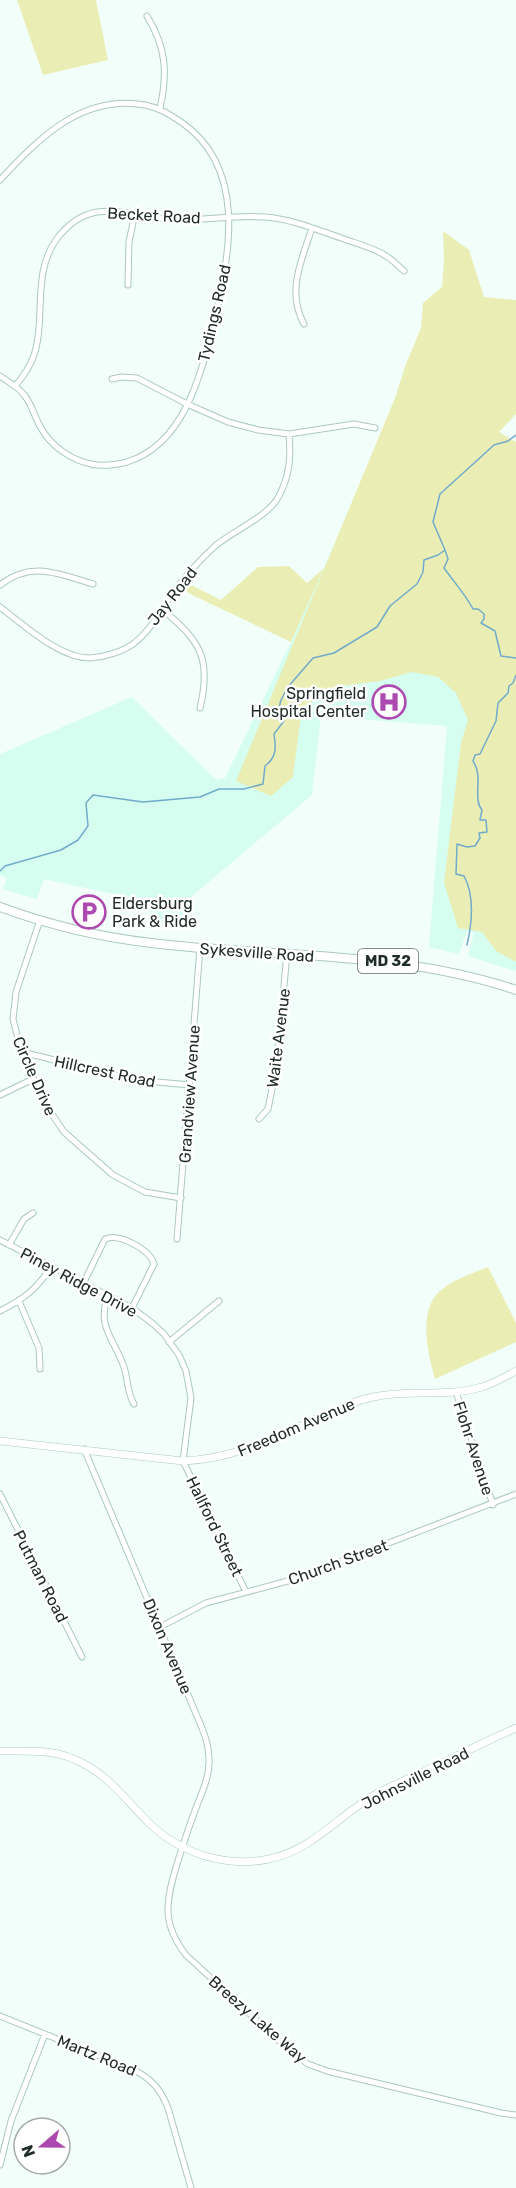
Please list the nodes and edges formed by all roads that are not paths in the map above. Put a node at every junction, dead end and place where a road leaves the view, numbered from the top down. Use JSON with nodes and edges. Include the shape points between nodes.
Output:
{"nodes":[{"id":1,"x":147,"y":16,"type":"dead end"},
{"id":2,"x":160,"y":108,"type":"junction"},
{"id":3,"x":0,"y":180,"type":"edge"},
{"id":4,"x":135,"y":213,"type":"junction"},
{"id":5,"x":228,"y":217,"type":"junction"},
{"id":6,"x":312,"y":228,"type":"junction"},
{"id":7,"x":404,"y":271,"type":"dead end"},
{"id":8,"x":128,"y":285,"type":"dead end"},
{"id":9,"x":304,"y":324,"type":"dead end"},
{"id":10,"x":0,"y":376,"type":"edge"},
{"id":11,"x":112,"y":379,"type":"dead end"},
{"id":12,"x":15,"y":386,"type":"junction"},
{"id":13,"x":187,"y":404,"type":"junction"},
{"id":14,"x":375,"y":428,"type":"dead end"},
{"id":15,"x":289,"y":434,"type":"junction"},
{"id":16,"x":93,"y":584,"type":"dead end"},
{"id":17,"x":0,"y":585,"type":"edge"},
{"id":18,"x":0,"y":607,"type":"edge"},
{"id":19,"x":162,"y":609,"type":"junction"},
{"id":20,"x":200,"y":708,"type":"dead end"},
{"id":21,"x":0,"y":907,"type":"edge"},
{"id":22,"x":39,"y":920,"type":"junction"},
{"id":23,"x":200,"y":948,"type":"junction"},
{"id":24,"x":287,"y":954,"type":"junction"},
{"id":25,"x":516,"y":990,"type":"edge"},
{"id":26,"x":22,"y":1052,"type":"junction"},
{"id":27,"x":33,"y":1079,"type":"junction"},
{"id":28,"x":189,"y":1085,"type":"junction"},
{"id":29,"x":0,"y":1095,"type":"edge"},
{"id":30,"x":260,"y":1119,"type":"dead end"},
{"id":31,"x":181,"y":1198,"type":"junction"},
{"id":32,"x":33,"y":1213,"type":"dead end"},
{"id":33,"x":177,"y":1239,"type":"dead end"},
{"id":34,"x":0,"y":1240,"type":"edge"},
{"id":35,"x":9,"y":1245,"type":"junction"},
{"id":36,"x":51,"y":1266,"type":"junction"},
{"id":37,"x":84,"y":1282,"type":"junction"},
{"id":38,"x":108,"y":1296,"type":"junction"},
{"id":39,"x":19,"y":1301,"type":"junction"},
{"id":40,"x":219,"y":1301,"type":"dead end"},
{"id":41,"x":132,"y":1308,"type":"junction"},
{"id":42,"x":0,"y":1311,"type":"edge"},
{"id":43,"x":169,"y":1342,"type":"junction"},
{"id":44,"x":40,"y":1369,"type":"dead end"},
{"id":45,"x":516,"y":1371,"type":"edge"},
{"id":46,"x":456,"y":1392,"type":"junction"},
{"id":47,"x":134,"y":1404,"type":"dead end"},
{"id":48,"x":0,"y":1441,"type":"edge"},
{"id":49,"x":84,"y":1449,"type":"junction"},
{"id":50,"x":183,"y":1461,"type":"junction"},
{"id":51,"x":0,"y":1494,"type":"edge"},
{"id":52,"x":516,"y":1494,"type":"edge"},
{"id":53,"x":493,"y":1504,"type":"junction"},
{"id":54,"x":246,"y":1592,"type":"junction"},
{"id":55,"x":160,"y":1627,"type":"junction"},
{"id":56,"x":82,"y":1657,"type":"dead end"},
{"id":57,"x":516,"y":1728,"type":"edge"},
{"id":58,"x":0,"y":1751,"type":"edge"},
{"id":59,"x":182,"y":1847,"type":"junction"},
{"id":60,"x":0,"y":2016,"type":"edge"},
{"id":61,"x":45,"y":2034,"type":"junction"},
{"id":62,"x":516,"y":2115,"type":"edge"},
{"id":63,"x":0,"y":2165,"type":"edge"},
{"id":64,"x":191,"y":2188,"type":"edge"}],
"edges":[{"from":1,"to":2,"type":"street","via":[[158,37],[166,76]]},
{"from":2,"to":3,"type":"street","name":"Tydings Road","via":[[123,103],[81,112],[63,121]]},
{"from":2,"to":5,"type":"street","name":"Tydings Road","via":[[194,131],[213,154],[224,180]]},
{"from":4,"to":5,"type":"street","name":"Becket Road","via":[[179,220]]},
{"from":4,"to":8,"type":"street","via":[[129,242]]},
{"from":4,"to":12,"type":"street","name":"Becket Road","via":[[110,210],[91,214],[71,225],[55,241],[43,272],[34,355]]},
{"from":5,"to":6,"type":"street","name":"Becket Road","via":[[283,219]]},
{"from":5,"to":13,"type":"street","name":"Tydings Road","via":[[227,266],[206,355]]},
{"from":6,"to":7,"type":"street","name":"Becket Road","via":[[388,256]]},
{"from":6,"to":9,"type":"street","via":[[295,294]]},
{"from":10,"to":12,"type":"street","name":"Tydings Road"},
{"from":11,"to":13,"type":"street","via":[[137,378]]},
{"from":12,"to":13,"type":"street","name":"Tydings Road","via":[[25,396],[50,441],[69,457],[92,465],[120,464],[143,455],[173,428]]},
{"from":13,"to":15,"type":"street","via":[[228,422]]},
{"from":14,"to":15,"type":"street","via":[[354,424]]},
{"from":15,"to":19,"type":"street","name":"Jay Road","via":[[289,471],[278,498],[217,545]]},
{"from":16,"to":17,"type":"street","via":[[40,570],[24,572]]},
{"from":18,"to":19,"type":"street","name":"Jay Road","via":[[64,652],[89,658],[132,645]]},
{"from":19,"to":20,"type":"street","via":[[184,627],[198,647],[205,677]]},
{"from":21,"to":22,"type":"main road","name":"Sykesville Road","number":"MD 32"},
{"from":22,"to":23,"type":"main road","name":"Sykesville Road","number":"MD 32","via":[[117,938]]},
{"from":22,"to":26,"type":"street","name":"Circle Drive","via":[[15,997],[13,1024]]},
{"from":23,"to":24,"type":"main road","name":"Sykesville Road","number":"MD 32"},
{"from":23,"to":28,"type":"street","name":"Grandview Avenue"},
{"from":24,"to":25,"type":"main road","name":"Sykesville Road","number":"MD 32","via":[[422,966]]},
{"from":24,"to":30,"type":"street","name":"Waite Avenue","via":[[276,1070],[268,1109]]},
{"from":26,"to":27,"type":"street","name":"Circle Drive"},
{"from":26,"to":28,"type":"street","name":"Hillcrest Road","via":[[135,1080]]},
{"from":27,"to":29,"type":"street"},
{"from":27,"to":31,"type":"street","name":"Circle Drive","via":[[64,1132],[113,1175],[144,1192]]},
{"from":28,"to":31,"type":"street","name":"Grandview Avenue"},
{"from":31,"to":33,"type":"street","name":"Grandview Avenue"},
{"from":32,"to":35,"type":"street","via":[[24,1219]]},
{"from":34,"to":35,"type":"street","name":"Piney Ridge Drive"},
{"from":35,"to":36,"type":"street","name":"Piney Ridge Drive"},
{"from":36,"to":37,"type":"street","name":"Piney Ridge Drive"},
{"from":36,"to":39,"type":"street","via":[[36,1287]]},
{"from":37,"to":38,"type":"street","name":"Piney Ridge Drive"},
{"from":37,"to":41,"type":"street","via":[[105,1239],[117,1238],[133,1245],[151,1257],[154,1264]]},
{"from":38,"to":41,"type":"street","name":"Piney Ridge Drive"},
{"from":38,"to":47,"type":"street","via":[[106,1330],[124,1368]]},
{"from":39,"to":42,"type":"street"},
{"from":39,"to":44,"type":"street","via":[[39,1348]]},
{"from":40,"to":43,"type":"street"},
{"from":41,"to":43,"type":"street","name":"Piney Ridge Drive"},
{"from":43,"to":50,"type":"street","name":"Piney Ridge Drive","via":[[186,1371],[191,1398]]},
{"from":45,"to":46,"type":"street","name":"Freedom Avenue","via":[[491,1384]]},
{"from":46,"to":50,"type":"street","name":"Freedom Avenue","via":[[371,1397],[240,1452]]},
{"from":46,"to":53,"type":"street","name":"Flohr Avenue"},
{"from":48,"to":49,"type":"street","name":"Freedom Avenue"},
{"from":49,"to":50,"type":"street","name":"Freedom Avenue"},
{"from":49,"to":55,"type":"street","name":"Dixon Avenue"},
{"from":50,"to":54,"type":"street","name":"Hallford Street"},
{"from":51,"to":56,"type":"street","name":"Putman Road"},
{"from":52,"to":53,"type":"street","name":"Church Street"},
{"from":53,"to":54,"type":"street","name":"Church Street","via":[[295,1579]]},
{"from":54,"to":55,"type":"street","name":"Church Street","via":[[206,1603]]},
{"from":55,"to":59,"type":"street","name":"Dixon Avenue","via":[[202,1728],[210,1761],[206,1784]]},
{"from":57,"to":59,"type":"street","name":"Johnsville Road","via":[[376,1794],[310,1842],[286,1854],[235,1861]]},
{"from":58,"to":59,"type":"street","name":"Johnsville Road","via":[[48,1752],[90,1767],[107,1778],[161,1834]]},
{"from":59,"to":62,"type":"street","name":"Breezy Lake Way","via":[[167,1901],[173,1936],[186,1955],[291,2052],[327,2071]]},
{"from":60,"to":61,"type":"street","name":"Martz Road"},
{"from":61,"to":63,"type":"street","via":[[10,2126]]},
{"from":61,"to":64,"type":"street","name":"Martz Road","via":[[153,2081],[168,2108]]}]}
